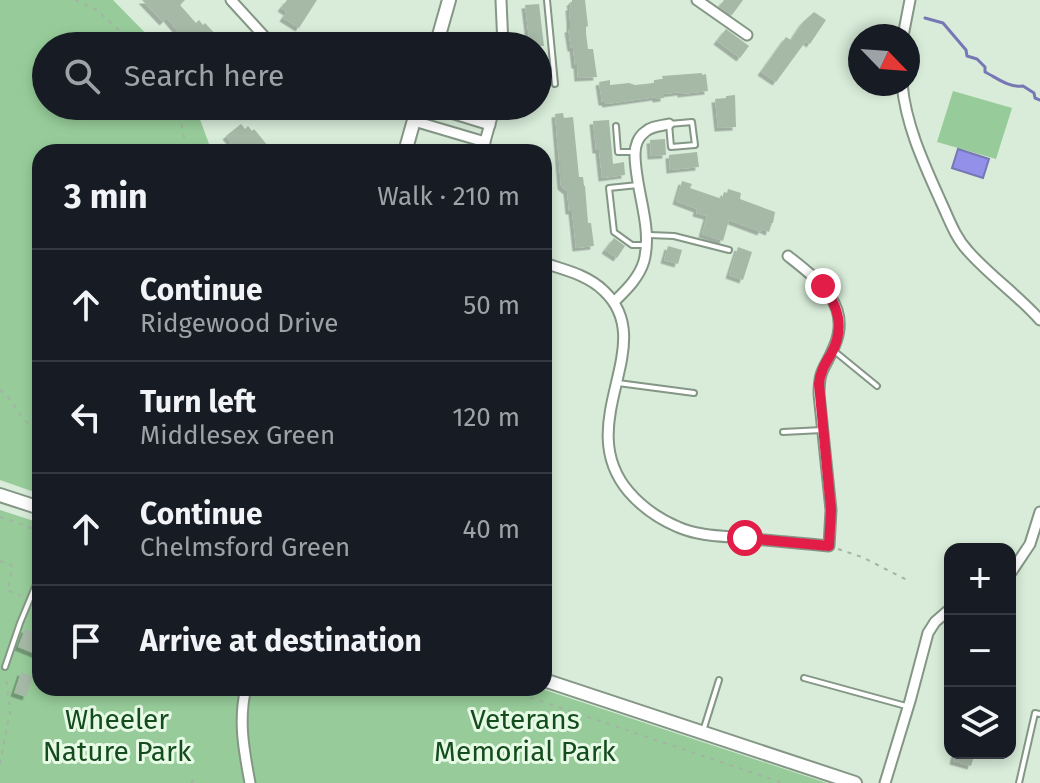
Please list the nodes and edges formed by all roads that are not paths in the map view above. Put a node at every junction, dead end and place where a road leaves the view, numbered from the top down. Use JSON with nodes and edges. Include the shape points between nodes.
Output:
{"nodes":[{"id":1,"x":231,"y":0,"type":"edge"},
{"id":2,"x":449,"y":0,"type":"edge"},
{"id":3,"x":501,"y":0,"type":"edge"},
{"id":4,"x":547,"y":0,"type":"edge"},
{"id":5,"x":699,"y":0,"type":"edge"},
{"id":6,"x":910,"y":0,"type":"edge"},
{"id":7,"x":905,"y":24,"type":"edge"},
{"id":8,"x":260,"y":32,"type":"edge"},
{"id":9,"x":440,"y":32,"type":"edge"},
{"id":10,"x":502,"y":32,"type":"edge"},
{"id":11,"x":550,"y":32,"type":"edge"},
{"id":12,"x":747,"y":35,"type":"dead end"},
{"id":13,"x":552,"y":52,"type":"edge"},
{"id":14,"x":555,"y":84,"type":"dead end"},
{"id":15,"x":904,"y":96,"type":"edge"},
{"id":16,"x":416,"y":120,"type":"edge"},
{"id":17,"x":435,"y":120,"type":"edge"},
{"id":18,"x":465,"y":120,"type":"edge"},
{"id":19,"x":491,"y":120,"type":"edge"},
{"id":20,"x":669,"y":124,"type":"junction"},
{"id":21,"x":490,"y":125,"type":"junction"},
{"id":22,"x":616,"y":126,"type":"dead end"},
{"id":23,"x":408,"y":144,"type":"edge"},
{"id":24,"x":479,"y":144,"type":"edge"},
{"id":25,"x":485,"y":144,"type":"edge"},
{"id":26,"x":635,"y":152,"type":"junction"},
{"id":27,"x":639,"y":185,"type":"junction"},
{"id":28,"x":646,"y":240,"type":"junction"},
{"id":29,"x":729,"y":250,"type":"dead end"},
{"id":30,"x":788,"y":256,"type":"dead end"},
{"id":31,"x":552,"y":266,"type":"edge"},
{"id":32,"x":614,"y":302,"type":"junction"},
{"id":33,"x":1040,"y":320,"type":"edge"},
{"id":34,"x":833,"y":350,"type":"junction"},
{"id":35,"x":616,"y":383,"type":"junction"},
{"id":36,"x":877,"y":386,"type":"dead end"},
{"id":37,"x":694,"y":393,"type":"dead end"},
{"id":38,"x":822,"y":430,"type":"junction"},
{"id":39,"x":783,"y":432,"type":"dead end"},
{"id":40,"x":0,"y":495,"type":"edge"},
{"id":41,"x":32,"y":505,"type":"edge"},
{"id":42,"x":1040,"y":512,"type":"edge"},
{"id":43,"x":1016,"y":566,"type":"edge"},
{"id":44,"x":32,"y":595,"type":"edge"},
{"id":45,"x":944,"y":614,"type":"edge"},
{"id":46,"x":5,"y":667,"type":"road end"},
{"id":47,"x":804,"y":678,"type":"dead end"},
{"id":48,"x":719,"y":680,"type":"dead end"},
{"id":49,"x":552,"y":683,"type":"edge"},
{"id":50,"x":245,"y":696,"type":"edge"},
{"id":51,"x":908,"y":706,"type":"junction"},
{"id":52,"x":1040,"y":714,"type":"edge"},
{"id":53,"x":702,"y":733,"type":"junction"},
{"id":54,"x":250,"y":783,"type":"edge"},
{"id":55,"x":855,"y":783,"type":"edge"},
{"id":56,"x":885,"y":783,"type":"edge"},
{"id":57,"x":1019,"y":783,"type":"edge"}],
"edges":[{"from":1,"to":8,"type":"street"},
{"from":2,"to":9,"type":"street"},
{"from":3,"to":10,"type":"street"},
{"from":4,"to":11,"type":"lane"},
{"from":5,"to":12,"type":"street"},
{"from":6,"to":7,"type":"street"},
{"from":13,"to":14,"type":"lane"},
{"from":15,"to":33,"type":"street","via":[[919,153],[959,240]]},
{"from":16,"to":23,"type":"street"},
{"from":17,"to":24,"type":"street"},
{"from":18,"to":21,"type":"street"},
{"from":19,"to":21,"type":"street"},
{"from":20,"to":20,"type":"lane","via":[[671,147],[695,145],[692,122]]},
{"from":20,"to":26,"type":"street","via":[[644,132]]},
{"from":21,"to":25,"type":"street"},
{"from":22,"to":26,"type":"lane","via":[[618,152]]},
{"from":26,"to":27,"type":"street"},
{"from":27,"to":28,"type":"street"},
{"from":27,"to":28,"type":"lane","via":[[609,188],[614,232],[632,245]]},
{"from":28,"to":29,"type":"lane","via":[[674,236]]},
{"from":28,"to":32,"type":"street","via":[[641,270]]},
{"from":30,"to":34,"type":"street","via":[[834,302],[840,326]]},
{"from":31,"to":32,"type":"street","via":[[585,277]]},
{"from":32,"to":35,"type":"street","via":[[625,331]]},
{"from":34,"to":36,"type":"lane"},
{"from":34,"to":38,"type":"street","via":[[819,378]]},
{"from":35,"to":37,"type":"lane"},
{"from":35,"to":38,"type":"street","via":[[608,421],[609,452],[618,476],[643,506],[679,528],[702,534],[829,546],[831,510]]},
{"from":38,"to":39,"type":"lane"},
{"from":40,"to":41,"type":"street"},
{"from":42,"to":43,"type":"street"},
{"from":44,"to":46,"type":"lane"},
{"from":45,"to":51,"type":"street","via":[[928,633]]},
{"from":47,"to":51,"type":"lane"},
{"from":48,"to":53,"type":"lane"},
{"from":49,"to":53,"type":"street"},
{"from":50,"to":54,"type":"street","via":[[243,745]]},
{"from":51,"to":56,"type":"street"},
{"from":52,"to":57,"type":"lane","via":[[1035,713]]},
{"from":53,"to":55,"type":"street"}]}
